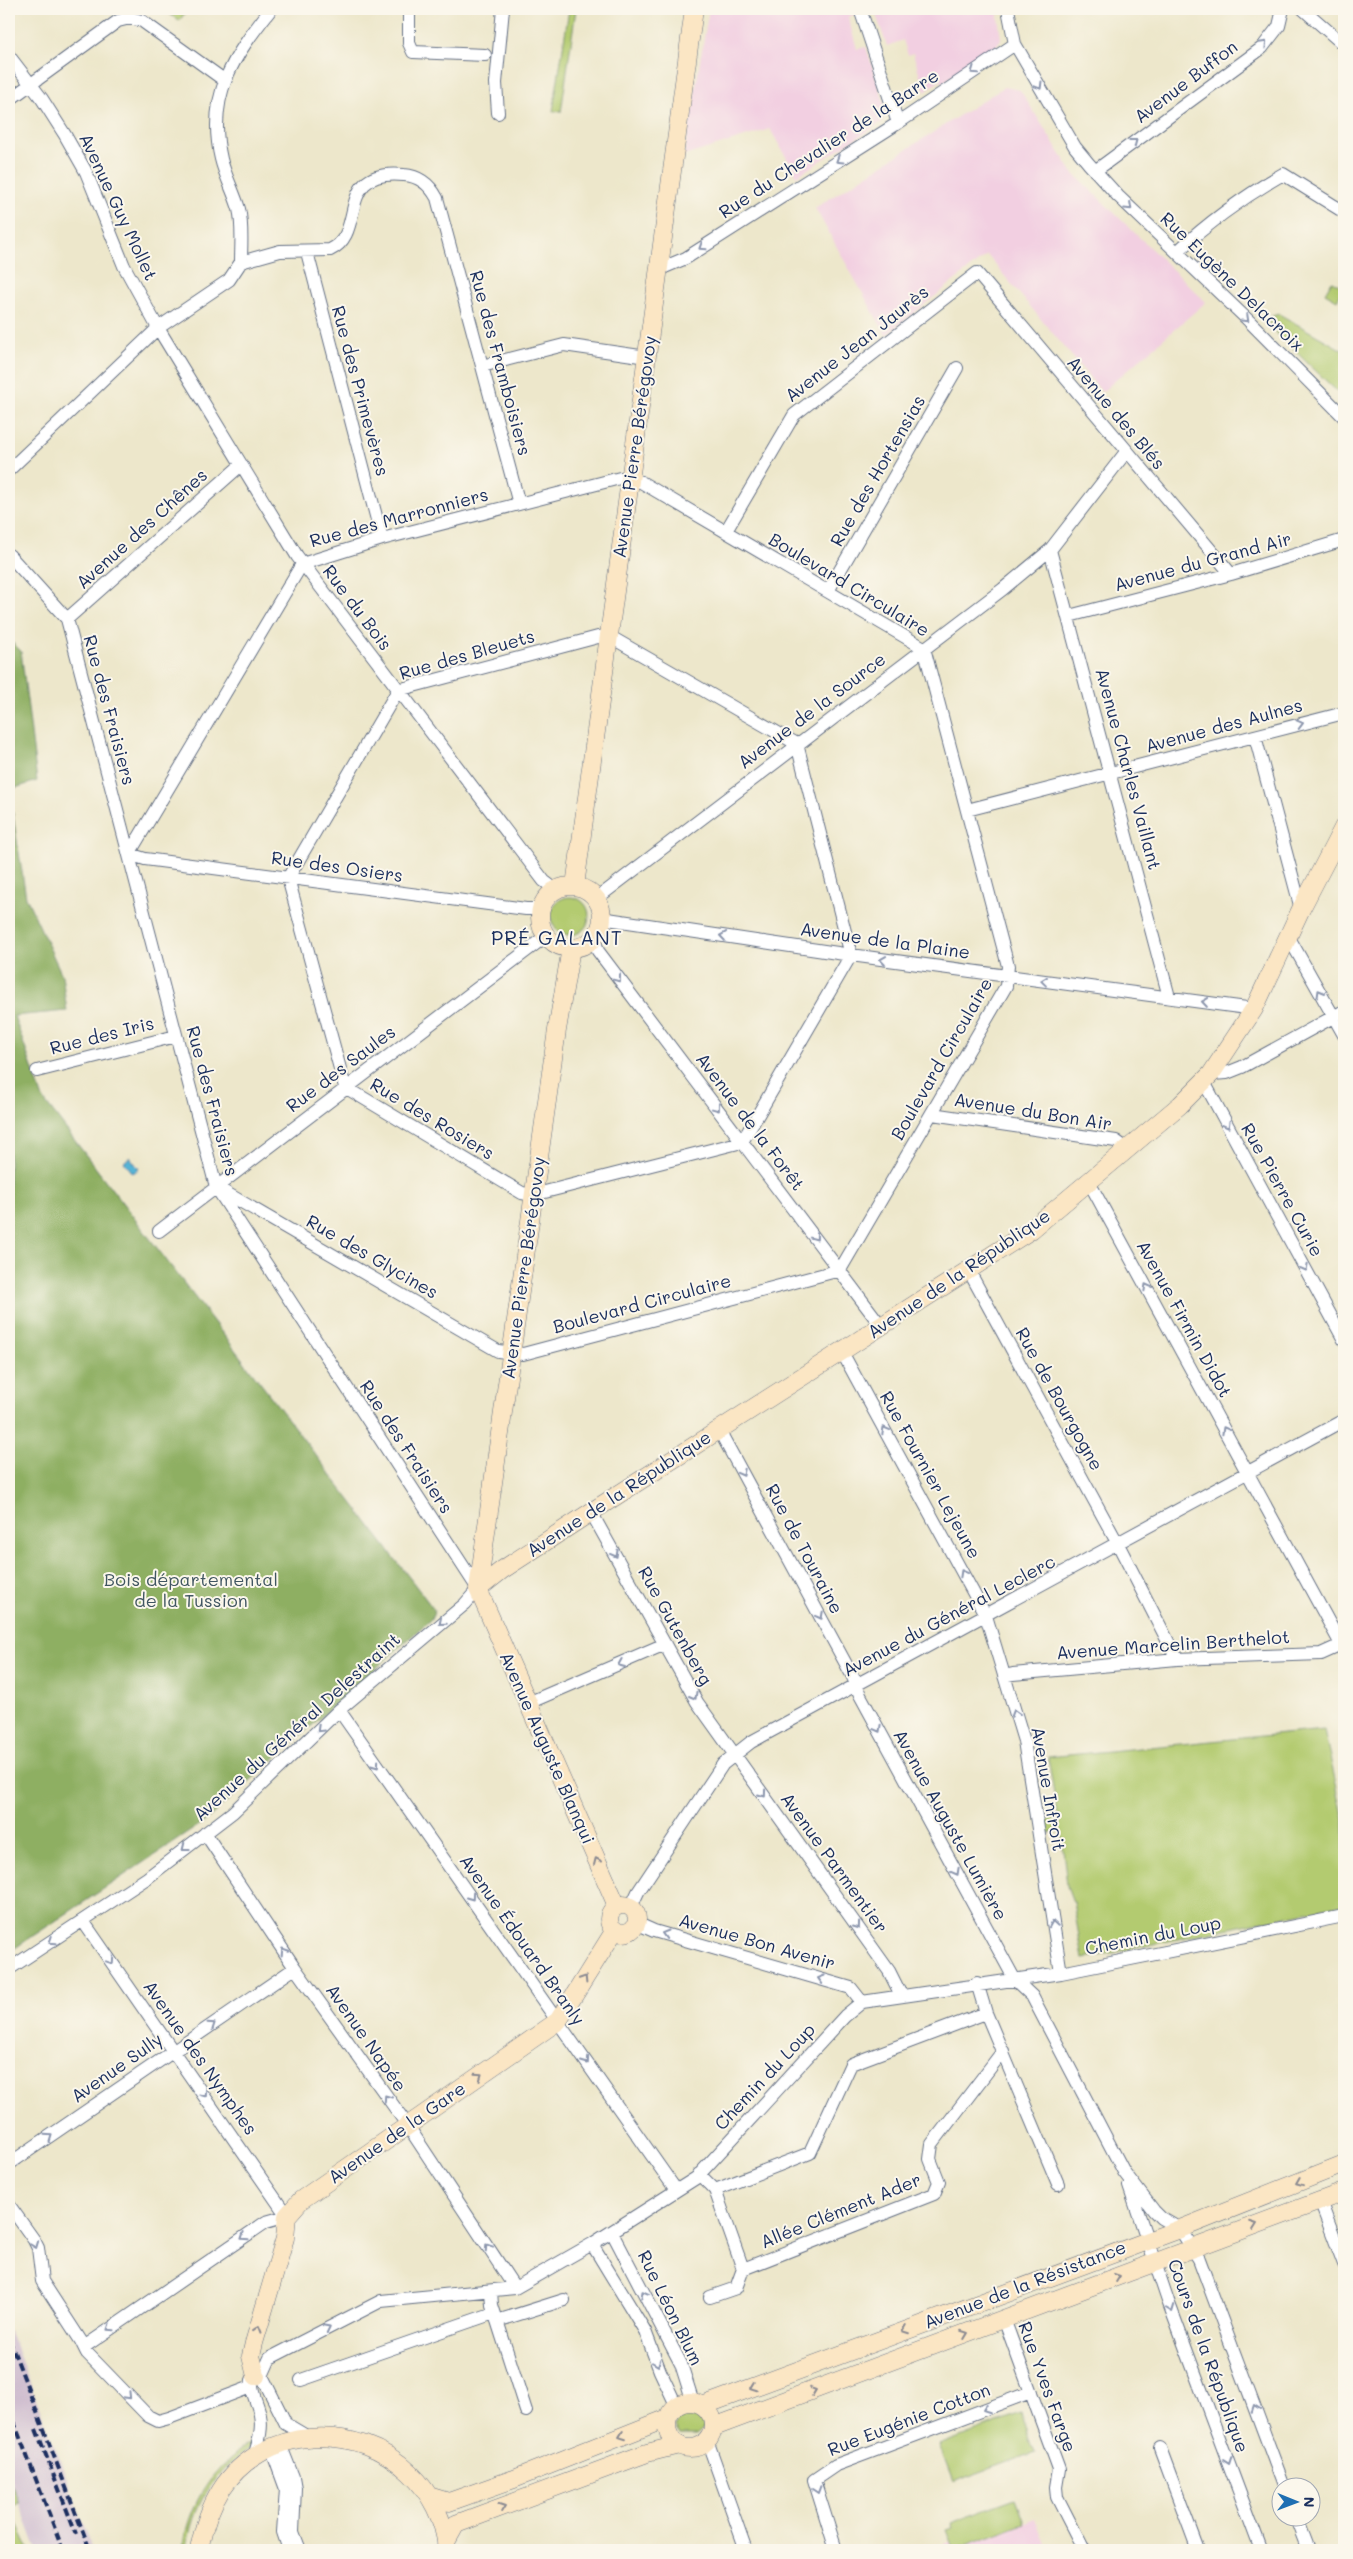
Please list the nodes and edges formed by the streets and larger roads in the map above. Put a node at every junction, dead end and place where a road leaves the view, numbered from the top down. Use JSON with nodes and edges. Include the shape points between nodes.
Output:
{"nodes":[{"id":1,"x":271,"y":9,"type":"edge"},
{"id":2,"x":409,"y":9,"type":"edge"},
{"id":3,"x":503,"y":9,"type":"edge"},
{"id":4,"x":694,"y":9,"type":"edge"},
{"id":5,"x":860,"y":9,"type":"edge"},
{"id":6,"x":1008,"y":9,"type":"edge"},
{"id":7,"x":1283,"y":9,"type":"edge"},
{"id":8,"x":1303,"y":9,"type":"edge"},
{"id":9,"x":1015,"y":44,"type":"junction"},
{"id":10,"x":1344,"y":45,"type":"edge"},
{"id":11,"x":485,"y":55,"type":"dead end"},
{"id":12,"x":9,"y":56,"type":"edge"},
{"id":13,"x":224,"y":80,"type":"junction"},
{"id":14,"x":31,"y":84,"type":"junction"},
{"id":15,"x":9,"y":100,"type":"edge"},
{"id":16,"x":498,"y":113,"type":"dead end"},
{"id":17,"x":898,"y":123,"type":"junction"},
{"id":18,"x":1095,"y":172,"type":"junction"},
{"id":19,"x":1344,"y":212,"type":"edge"},
{"id":20,"x":307,"y":252,"type":"junction"},
{"id":21,"x":1177,"y":252,"type":"junction"},
{"id":22,"x":241,"y":262,"type":"junction"},
{"id":23,"x":660,"y":269,"type":"junction"},
{"id":24,"x":977,"y":272,"type":"joint"},
{"id":25,"x":158,"y":328,"type":"junction"},
{"id":26,"x":647,"y":357,"type":"junction"},
{"id":27,"x":482,"y":366,"type":"junction"},
{"id":28,"x":957,"y":368,"type":"dead end"},
{"id":29,"x":1344,"y":417,"type":"edge"},
{"id":30,"x":1126,"y":452,"type":"junction"},
{"id":31,"x":241,"y":465,"type":"junction"},
{"id":32,"x":9,"y":470,"type":"edge"},
{"id":33,"x":630,"y":479,"type":"junction"},
{"id":34,"x":519,"y":504,"type":"junction"},
{"id":35,"x":726,"y":531,"type":"junction"},
{"id":36,"x":382,"y":539,"type":"junction"},
{"id":37,"x":1344,"y":540,"type":"edge"},
{"id":38,"x":1050,"y":550,"type":"junction"},
{"id":39,"x":9,"y":555,"type":"edge"},
{"id":40,"x":302,"y":564,"type":"junction"},
{"id":41,"x":1231,"y":574,"type":"junction"},
{"id":42,"x":828,"y":591,"type":"junction"},
{"id":43,"x":1069,"y":616,"type":"junction"},
{"id":44,"x":67,"y":619,"type":"junction"},
{"id":45,"x":609,"y":636,"type":"junction"},
{"id":46,"x":924,"y":648,"type":"junction"},
{"id":47,"x":398,"y":690,"type":"junction"},
{"id":48,"x":1344,"y":713,"type":"edge"},
{"id":49,"x":1255,"y":736,"type":"junction"},
{"id":50,"x":797,"y":744,"type":"junction"},
{"id":51,"x":1111,"y":774,"type":"junction"},
{"id":52,"x":967,"y":810,"type":"junction"},
{"id":53,"x":1344,"y":826,"type":"edge"},
{"id":54,"x":129,"y":854,"type":"junction"},
{"id":55,"x":288,"y":878,"type":"junction"},
{"id":56,"x":575,"y":886,"type":"junction"},
{"id":57,"x":556,"y":890,"type":"junction"},
{"id":58,"x":596,"y":899,"type":"junction"},
{"id":59,"x":541,"y":909,"type":"junction"},
{"id":60,"x":1301,"y":909,"type":"junction"},
{"id":61,"x":602,"y":918,"type":"junction"},
{"id":62,"x":546,"y":936,"type":"junction"},
{"id":63,"x":1288,"y":936,"type":"junction"},
{"id":64,"x":594,"y":938,"type":"junction"},
{"id":65,"x":570,"y":948,"type":"junction"},
{"id":66,"x":851,"y":955,"type":"junction"},
{"id":67,"x":1008,"y":977,"type":"junction"},
{"id":68,"x":1169,"y":997,"type":"junction"},
{"id":69,"x":1254,"y":1009,"type":"junction"},
{"id":70,"x":1339,"y":1014,"type":"edge"},
{"id":71,"x":1344,"y":1035,"type":"edge"},
{"id":72,"x":176,"y":1036,"type":"junction"},
{"id":73,"x":37,"y":1071,"type":"dead end"},
{"id":74,"x":1208,"y":1078,"type":"junction"},
{"id":75,"x":345,"y":1087,"type":"junction"},
{"id":76,"x":932,"y":1114,"type":"junction"},
{"id":77,"x":742,"y":1142,"type":"junction"},
{"id":78,"x":1127,"y":1149,"type":"junction"},
{"id":79,"x":1089,"y":1182,"type":"junction"},
{"id":80,"x":216,"y":1187,"type":"junction"},
{"id":81,"x":534,"y":1195,"type":"junction"},
{"id":82,"x":159,"y":1231,"type":"dead end"},
{"id":83,"x":840,"y":1270,"type":"junction"},
{"id":84,"x":969,"y":1271,"type":"junction"},
{"id":85,"x":882,"y":1327,"type":"junction"},
{"id":86,"x":1344,"y":1340,"type":"edge"},
{"id":87,"x":842,"y":1352,"type":"junction"},
{"id":88,"x":512,"y":1353,"type":"junction"},
{"id":89,"x":1344,"y":1420,"type":"edge"},
{"id":90,"x":719,"y":1430,"type":"junction"},
{"id":91,"x":1248,"y":1473,"type":"junction"},
{"id":92,"x":591,"y":1512,"type":"junction"},
{"id":93,"x":486,"y":1541,"type":"junction"},
{"id":94,"x":1118,"y":1544,"type":"junction"},
{"id":95,"x":511,"y":1564,"type":"junction"},
{"id":96,"x":478,"y":1589,"type":"junction"},
{"id":97,"x":986,"y":1616,"type":"junction"},
{"id":98,"x":665,"y":1644,"type":"junction"},
{"id":99,"x":1343,"y":1647,"type":"edge"},
{"id":100,"x":1177,"y":1659,"type":"junction"},
{"id":101,"x":1004,"y":1676,"type":"junction"},
{"id":102,"x":857,"y":1686,"type":"junction"},
{"id":103,"x":528,"y":1703,"type":"junction"},
{"id":104,"x":339,"y":1710,"type":"junction"},
{"id":105,"x":734,"y":1754,"type":"junction"},
{"id":106,"x":205,"y":1833,"type":"junction"},
{"id":107,"x":628,"y":1912,"type":"junction"},
{"id":108,"x":1344,"y":1916,"type":"edge"},
{"id":109,"x":83,"y":1921,"type":"junction"},
{"id":110,"x":615,"y":1930,"type":"junction"},
{"id":111,"x":295,"y":1968,"type":"junction"},
{"id":112,"x":9,"y":1969,"type":"edge"},
{"id":113,"x":1061,"y":1972,"type":"junction"},
{"id":114,"x":1015,"y":1980,"type":"junction"},
{"id":115,"x":977,"y":1983,"type":"junction"},
{"id":116,"x":901,"y":1994,"type":"junction"},
{"id":117,"x":862,"y":2002,"type":"junction"},
{"id":118,"x":986,"y":2013,"type":"junction"},
{"id":119,"x":558,"y":2020,"type":"junction"},
{"id":120,"x":173,"y":2051,"type":"junction"},
{"id":121,"x":1003,"y":2051,"type":"junction"},
{"id":122,"x":408,"y":2126,"type":"junction"},
{"id":123,"x":9,"y":2164,"type":"edge"},
{"id":124,"x":1344,"y":2164,"type":"edge"},
{"id":125,"x":1124,"y":2172,"type":"junction"},
{"id":126,"x":699,"y":2174,"type":"junction"},
{"id":127,"x":1058,"y":2184,"type":"dead end"},
{"id":128,"x":676,"y":2190,"type":"junction"},
{"id":129,"x":715,"y":2190,"type":"junction"},
{"id":130,"x":1344,"y":2192,"type":"edge"},
{"id":131,"x":1320,"y":2201,"type":"junction"},
{"id":132,"x":9,"y":2205,"type":"edge"},
{"id":133,"x":287,"y":2216,"type":"junction"},
{"id":134,"x":1180,"y":2229,"type":"junction"},
{"id":135,"x":612,"y":2232,"type":"junction"},
{"id":136,"x":1148,"y":2239,"type":"junction"},
{"id":137,"x":592,"y":2244,"type":"junction"},
{"id":138,"x":1193,"y":2248,"type":"junction"},
{"id":139,"x":1154,"y":2263,"type":"junction"},
{"id":140,"x":1344,"y":2264,"type":"edge"},
{"id":141,"x":743,"y":2269,"type":"junction"},
{"id":142,"x":515,"y":2288,"type":"junction"},
{"id":143,"x":491,"y":2291,"type":"junction"},
{"id":144,"x":710,"y":2297,"type":"dead end"},
{"id":145,"x":564,"y":2300,"type":"dead end"},
{"id":146,"x":496,"y":2317,"type":"junction"},
{"id":147,"x":1004,"y":2319,"type":"junction"},
{"id":148,"x":84,"y":2347,"type":"junction"},
{"id":149,"x":256,"y":2380,"type":"junction"},
{"id":150,"x":301,"y":2380,"type":"dead end"},
{"id":151,"x":1031,"y":2392,"type":"junction"},
{"id":152,"x":686,"y":2408,"type":"junction"},
{"id":153,"x":526,"y":2411,"type":"dead end"},
{"id":154,"x":711,"y":2434,"type":"junction"},
{"id":155,"x":308,"y":2437,"type":"junction"},
{"id":156,"x":679,"y":2445,"type":"junction"},
{"id":157,"x":276,"y":2446,"type":"junction"},
{"id":158,"x":1160,"y":2448,"type":"dead end"},
{"id":159,"x":254,"y":2457,"type":"junction"},
{"id":160,"x":1280,"y":2476,"type":"edge"},
{"id":161,"x":429,"y":2496,"type":"junction"},
{"id":162,"x":1299,"y":2526,"type":"edge"},
{"id":163,"x":446,"y":2546,"type":"edge"},
{"id":164,"x":199,"y":2550,"type":"edge"},
{"id":165,"x":289,"y":2550,"type":"edge"},
{"id":166,"x":300,"y":2550,"type":"edge"},
{"id":167,"x":746,"y":2550,"type":"edge"},
{"id":168,"x":836,"y":2550,"type":"edge"},
{"id":169,"x":1084,"y":2550,"type":"edge"},
{"id":170,"x":1198,"y":2550,"type":"edge"},
{"id":171,"x":1261,"y":2550,"type":"edge"},
{"id":172,"x":1308,"y":2550,"type":"edge"}],
"edges":[{"from":1,"to":13,"type":"street","via":[[243,46]]},
{"from":2,"to":11,"type":"street","via":[[409,43],[413,52]]},
{"from":3,"to":16,"type":"street","via":[[496,83]]},
{"from":4,"to":23,"type":"street","name":"Avenue Pierre Bérégovoy"},
{"from":5,"to":17,"type":"street"},
{"from":6,"to":9,"type":"street","name":"Rue Eugène Delacroix"},
{"from":18,"to":7,"type":"street","name":"Avenue Buffon","one_way":true,"via":[[1262,48],[1279,26]]},
{"from":8,"to":10,"type":"street"},
{"from":9,"to":17,"type":"street","name":"Rue du Chevalier de la Barre","one_way":true},
{"from":9,"to":18,"type":"street","name":"Rue Eugène Delacroix","one_way":true,"via":[[1075,147]]},
{"from":12,"to":14,"type":"street","name":"Avenue Guy Mollet"},
{"from":13,"to":14,"type":"street","via":[[142,22],[130,18],[118,21]]},
{"from":13,"to":22,"type":"street","via":[[218,140],[224,170],[239,210]]},
{"from":14,"to":15,"type":"street"},
{"from":14,"to":25,"type":"street","name":"Avenue Guy Mollet","via":[[66,135],[86,172],[124,266]]},
{"from":17,"to":23,"type":"street","name":"Rue du Chevalier de la Barre","one_way":true,"via":[[686,258]]},
{"from":18,"to":21,"type":"street","name":"Rue Eugène Delacroix","one_way":true},
{"from":19,"to":21,"type":"street","via":[[1283,174],[1246,195]]},
{"from":20,"to":22,"type":"street","name":"Rue des Framboisiers","via":[[280,251]]},
{"from":20,"to":27,"type":"street","name":"Rue des Framboisiers","via":[[330,250],[341,243],[357,192],[370,180],[387,174],[409,175],[426,183],[437,198]]},
{"from":20,"to":36,"type":"street","name":"Rue des Primevères"},
{"from":21,"to":29,"type":"street","name":"Rue Eugène Delacroix","one_way":true},
{"from":22,"to":25,"type":"street","via":[[229,280]]},
{"from":23,"to":26,"type":"street","name":"Avenue Pierre Bérégovoy"},
{"from":24,"to":30,"type":"street","name":"Avenue des Blés"},
{"from":24,"to":35,"type":"street","name":"Avenue Jean Jaurès","via":[[794,415]]},
{"from":25,"to":31,"type":"street","name":"Rue du Bois"},
{"from":25,"to":32,"type":"street"},
{"from":26,"to":27,"type":"street","via":[[564,345]]},
{"from":26,"to":33,"type":"street","name":"Avenue Pierre Bérégovoy"},
{"from":27,"to":34,"type":"street","name":"Rue des Framboisiers"},
{"from":28,"to":42,"type":"street","name":"Rue des Hortensias"},
{"from":30,"to":38,"type":"street","name":"Avenue de la Source"},
{"from":30,"to":41,"type":"street","name":"Avenue des Blés"},
{"from":31,"to":40,"type":"street","name":"Rue du Bois"},
{"from":31,"to":44,"type":"street","name":"Avenue des Chênes"},
{"from":33,"to":34,"type":"street","name":"Rue des Marronniers","via":[[620,478]]},
{"from":33,"to":35,"type":"street","name":"Boulevard Circulaire","via":[[641,482]]},
{"from":33,"to":45,"type":"street","name":"Avenue Pierre Bérégovoy"},
{"from":34,"to":36,"type":"street","name":"Rue des Marronniers"},
{"from":35,"to":42,"type":"street","name":"Boulevard Circulaire"},
{"from":36,"to":40,"type":"street","name":"Rue des Marronniers"},
{"from":37,"to":41,"type":"street","name":"Avenue du Grand Air"},
{"from":38,"to":43,"type":"street","name":"Avenue Charles Vaillant"},
{"from":38,"to":46,"type":"street","name":"Avenue de la Source"},
{"from":39,"to":44,"type":"street"},
{"from":40,"to":47,"type":"street","name":"Rue du Bois"},
{"from":40,"to":54,"type":"street","name":"Rue des Marronniers"},
{"from":41,"to":43,"type":"street","name":"Avenue du Grand Air"},
{"from":42,"to":46,"type":"street","name":"Boulevard Circulaire"},
{"from":43,"to":51,"type":"street","name":"Avenue Charles Vaillant"},
{"from":44,"to":54,"type":"street","name":"Rue des Fraisiers"},
{"from":45,"to":47,"type":"street","name":"Rue des Bleuets"},
{"from":45,"to":50,"type":"street"},
{"from":45,"to":56,"type":"street","name":"Avenue Pierre Bérégovoy"},
{"from":46,"to":50,"type":"street","name":"Avenue de la Source"},
{"from":46,"to":52,"type":"street","name":"Boulevard Circulaire"},
{"from":47,"to":55,"type":"street","name":"Rue des Bleuets"},
{"from":47,"to":57,"type":"street","name":"Rue du Bois","via":[[544,881]]},
{"from":49,"to":48,"type":"street","name":"Avenue des Aulnes","one_way":true},
{"from":49,"to":51,"type":"street","name":"Avenue des Aulnes"},
{"from":49,"to":60,"type":"street"},
{"from":50,"to":58,"type":"street","name":"Avenue de la Source"},
{"from":50,"to":66,"type":"street"},
{"from":51,"to":52,"type":"street","name":"Avenue des Aulnes"},
{"from":51,"to":68,"type":"street","name":"Avenue Charles Vaillant"},
{"from":52,"to":67,"type":"street","name":"Boulevard Circulaire","via":[[1008,966]]},
{"from":53,"to":60,"type":"street","name":"Avenue de la République"},
{"from":54,"to":55,"type":"street","name":"Rue des Osiers","via":[[145,859]]},
{"from":54,"to":72,"type":"street","name":"Rue des Fraisiers"},
{"from":55,"to":59,"type":"street","name":"Rue des Osiers","via":[[526,910]]},
{"from":55,"to":75,"type":"street","name":"Rue des Rosiers"},
{"from":56,"to":57,"type":"street"},
{"from":56,"to":58,"type":"street"},
{"from":57,"to":59,"type":"street"},
{"from":58,"to":61,"type":"street"},
{"from":59,"to":62,"type":"street"},
{"from":60,"to":63,"type":"street","name":"Avenue de la République"},
{"from":61,"to":64,"type":"street"},
{"from":66,"to":61,"type":"street","name":"Avenue de la Plaine","one_way":true},
{"from":62,"to":65,"type":"street"},
{"from":62,"to":75,"type":"street","name":"Rue des Saules"},
{"from":63,"to":69,"type":"street","name":"Avenue de la République"},
{"from":70,"to":63,"type":"street","one_way":true},
{"from":64,"to":65,"type":"street","via":[[579,947]]},
{"from":64,"to":77,"type":"street","name":"Avenue de la Forêt","one_way":true,"via":[[598,951]]},
{"from":65,"to":81,"type":"street","name":"Avenue Pierre Bérégovoy"},
{"from":67,"to":66,"type":"street","name":"Avenue de la Plaine","one_way":true},
{"from":66,"to":77,"type":"street"},
{"from":68,"to":67,"type":"street","name":"Avenue de la Plaine","one_way":true},
{"from":67,"to":76,"type":"street","name":"Boulevard Circulaire","via":[[1006,986]]},
{"from":69,"to":68,"type":"street","name":"Avenue de la Plaine","one_way":true},
{"from":69,"to":74,"type":"street","name":"Avenue de la République"},
{"from":70,"to":71,"type":"street"},
{"from":70,"to":74,"type":"street","via":[[1242,1067]]},
{"from":72,"to":73,"type":"street","name":"Rue des Iris"},
{"from":72,"to":80,"type":"street","name":"Rue des Fraisiers"},
{"from":74,"to":78,"type":"street","name":"Avenue de la République"},
{"from":74,"to":86,"type":"street","name":"Rue Pierre Curie","one_way":true},
{"from":75,"to":80,"type":"street","name":"Rue des Saules"},
{"from":75,"to":81,"type":"street","name":"Rue des Rosiers","via":[[522,1193]]},
{"from":76,"to":78,"type":"street","name":"Avenue du Bon Air","via":[[1116,1141]]},
{"from":76,"to":83,"type":"street","name":"Boulevard Circulaire"},
{"from":77,"to":81,"type":"street"},
{"from":77,"to":83,"type":"street","name":"Avenue de la Forêt","one_way":true},
{"from":78,"to":79,"type":"street","name":"Avenue de la République"},
{"from":79,"to":84,"type":"street","name":"Avenue de la République","via":[[1031,1230]]},
{"from":91,"to":79,"type":"street","name":"Avenue Firmin Didot","one_way":true},
{"from":80,"to":82,"type":"street","name":"Rue des Saules"},
{"from":80,"to":88,"type":"street","name":"Rue des Glycines","via":[[498,1350]]},
{"from":80,"to":96,"type":"street","name":"Rue des Fraisiers"},
{"from":81,"to":88,"type":"street","name":"Avenue Pierre Bérégovoy"},
{"from":83,"to":85,"type":"street","name":"Avenue de la Forêt"},
{"from":83,"to":88,"type":"street","name":"Boulevard Circulaire","via":[[523,1354]]},
{"from":84,"to":85,"type":"street","name":"Avenue de la République"},
{"from":84,"to":94,"type":"street","name":"Rue de Bourgogne"},
{"from":85,"to":87,"type":"street","name":"Avenue de la République"},
{"from":87,"to":90,"type":"street","name":"Avenue de la République"},
{"from":97,"to":87,"type":"street","name":"Rue Fournier Lejeune","one_way":true},
{"from":88,"to":93,"type":"street","name":"Avenue Pierre Bérégovoy"},
{"from":89,"to":91,"type":"street","name":"Avenue du Général Leclerc"},
{"from":90,"to":92,"type":"street","name":"Avenue de la République"},
{"from":90,"to":102,"type":"street","name":"Rue de Touraine","one_way":true},
{"from":91,"to":94,"type":"street","name":"Avenue du Général Leclerc"},
{"from":91,"to":99,"type":"street","name":"Avenue Firmin Didot"},
{"from":92,"to":95,"type":"street","name":"Avenue de la République"},
{"from":92,"to":98,"type":"street","name":"Rue Gutenberg","one_way":true},
{"from":93,"to":95,"type":"street"},
{"from":93,"to":96,"type":"street","name":"Avenue Pierre Bérégovoy"},
{"from":94,"to":97,"type":"street","name":"Avenue du Général Leclerc"},
{"from":94,"to":100,"type":"street","name":"Rue de Bourgogne"},
{"from":95,"to":96,"type":"street","name":"Avenue de la République"},
{"from":96,"to":103,"type":"street","name":"Avenue Auguste Blanqui"},
{"from":96,"to":104,"type":"street","name":"Avenue du Général Delestraint","one_way":true,"via":[[465,1604]]},
{"from":97,"to":101,"type":"street","name":"Avenue Infroit"},
{"from":97,"to":102,"type":"street","name":"Avenue du Général Leclerc"},
{"from":98,"to":103,"type":"street","one_way":true},
{"from":98,"to":105,"type":"street","name":"Rue Gutenberg","one_way":true,"via":[[698,1702]]},
{"from":99,"to":100,"type":"street","name":"Avenue Marcelin Berthelot","via":[[1321,1654]]},
{"from":100,"to":101,"type":"street","name":"Avenue Marcelin Berthelot"},
{"from":113,"to":101,"type":"street","name":"Avenue Infroit","one_way":true,"via":[[1024,1740]]},
{"from":102,"to":105,"type":"street","name":"Avenue du Général Leclerc"},
{"from":102,"to":114,"type":"street","name":"Avenue Auguste Lumière","one_way":true},
{"from":107,"to":103,"type":"street","name":"Avenue Auguste Blanqui","one_way":true},
{"from":104,"to":106,"type":"street","name":"Avenue du Général Delestraint","one_way":true,"via":[[233,1812]]},
{"from":104,"to":119,"type":"street","name":"Avenue Édouard Branly","one_way":true},
{"from":105,"to":107,"type":"street","name":"Avenue du Général Leclerc","via":[[638,1892]]},
{"from":105,"to":116,"type":"street","name":"Avenue Parmentier","one_way":true,"via":[[889,1971]]},
{"from":106,"to":109,"type":"street","name":"Avenue du Général Delestraint","one_way":true,"via":[[147,1878]]},
{"from":111,"to":106,"type":"street","name":"Avenue Napée","one_way":true},
{"from":107,"to":110,"type":"street","via":[[628,1932]]},
{"from":107,"to":110,"type":"street","via":[[609,1918]]},
{"from":117,"to":107,"type":"street","name":"Avenue Bon Avenir","one_way":true,"via":[[851,1988],[654,1931]]},
{"from":108,"to":113,"type":"street","name":"Chemin du Loup"},
{"from":109,"to":112,"type":"street","name":"Avenue du Général Delestraint","one_way":true},
{"from":109,"to":120,"type":"street","name":"Avenue des Nymphes","one_way":true},
{"from":119,"to":110,"type":"street","name":"Avenue de la Gare","one_way":true},
{"from":120,"to":111,"type":"street","name":"Avenue Sully","one_way":true},
{"from":122,"to":111,"type":"street","name":"Avenue Napée","one_way":true},
{"from":113,"to":114,"type":"street","name":"Chemin du Loup"},
{"from":114,"to":115,"type":"street","name":"Chemin du Loup"},
{"from":114,"to":125,"type":"street","name":"Cours de la République","via":[[1032,1996]]},
{"from":115,"to":116,"type":"street","name":"Chemin du Loup"},
{"from":115,"to":118,"type":"street"},
{"from":116,"to":117,"type":"street","name":"Chemin du Loup"},
{"from":117,"to":126,"type":"street","name":"Chemin du Loup","via":[[845,2016]]},
{"from":118,"to":121,"type":"street"},
{"from":118,"to":129,"type":"street","via":[[851,2064],[810,2153]]},
{"from":122,"to":119,"type":"street","name":"Avenue de la Gare","one_way":true},
{"from":119,"to":128,"type":"street","name":"Avenue Édouard Branly","one_way":true},
{"from":123,"to":120,"type":"street","name":"Avenue Sully","one_way":true},
{"from":120,"to":133,"type":"street","name":"Avenue des Nymphes","one_way":true},
{"from":121,"to":127,"type":"street"},
{"from":121,"to":141,"type":"street","name":"Allée Clément Ader","via":[[932,2144],[930,2158],[939,2182],[934,2194]]},
{"from":122,"to":133,"type":"street","name":"Avenue de la Gare","via":[[301,2200]]},
{"from":142,"to":122,"type":"street","name":"Avenue Napée","one_way":true},
{"from":124,"to":134,"type":"street","name":"Avenue de la Résistance","one_way":true},
{"from":125,"to":134,"type":"street","name":"Cours de la République","via":[[1157,2215]]},
{"from":125,"to":136,"type":"street","name":"Cours de la République"},
{"from":126,"to":128,"type":"street","name":"Chemin du Loup"},
{"from":126,"to":129,"type":"street","name":"Allée Clément Ader"},
{"from":128,"to":135,"type":"street","name":"Chemin du Loup"},
{"from":129,"to":141,"type":"street","name":"Allée Clément Ader"},
{"from":130,"to":131,"type":"street","name":"Avenue de la Résistance"},
{"from":138,"to":131,"type":"street","name":"Avenue de la Résistance","one_way":true},
{"from":131,"to":140,"type":"street"},
{"from":132,"to":148,"type":"street","one_way":true,"via":[[38,2248],[42,2282]]},
{"from":133,"to":148,"type":"street","one_way":true,"via":[[266,2222]]},
{"from":149,"to":133,"type":"street","one_way":true,"via":[[251,2356],[285,2238]]},
{"from":134,"to":136,"type":"street","name":"Avenue de la Résistance"},
{"from":134,"to":138,"type":"street","name":"Cours de la République"},
{"from":135,"to":137,"type":"street","name":"Chemin du Loup"},
{"from":152,"to":135,"type":"street","name":"Rue Léon Blum","one_way":true,"via":[[681,2364]]},
{"from":136,"to":139,"type":"street","name":"Cours de la République"},
{"from":136,"to":152,"type":"street","name":"Avenue de la Résistance","one_way":true},
{"from":137,"to":142,"type":"street","name":"Chemin du Loup"},
{"from":137,"to":152,"type":"street","name":"Rue Léon Blum","one_way":true,"via":[[645,2332],[660,2371]]},
{"from":138,"to":139,"type":"street","name":"Avenue de la Résistance"},
{"from":160,"to":138,"type":"street","name":"Cours de la République","one_way":true},
{"from":147,"to":139,"type":"street","name":"Avenue de la Résistance","one_way":true},
{"from":139,"to":171,"type":"street","name":"Cours de la République","one_way":true},
{"from":141,"to":144,"type":"street","via":[[736,2288]]},
{"from":142,"to":143,"type":"street","name":"Chemin du Loup"},
{"from":143,"to":146,"type":"street"},
{"from":149,"to":143,"type":"street","name":"Chemin du Loup","one_way":true,"via":[[270,2358],[381,2301]]},
{"from":145,"to":146,"type":"street"},
{"from":146,"to":150,"type":"street"},
{"from":146,"to":153,"type":"street"},
{"from":147,"to":151,"type":"street","name":"Rue Yves Farge"},
{"from":154,"to":147,"type":"street","name":"Avenue de la Résistance","one_way":true},
{"from":148,"to":149,"type":"street","one_way":true,"via":[[130,2400],[158,2421]]},
{"from":149,"to":155,"type":"street","via":[[286,2424]]},
{"from":149,"to":159,"type":"street","via":[[262,2432]]},
{"from":151,"to":168,"type":"street","name":"Rue Eugénie Cotton","one_way":true,"via":[[836,2465],[814,2480]]},
{"from":151,"to":169,"type":"street","name":"Rue Yves Farge","via":[[1059,2469],[1058,2496]]},
{"from":152,"to":154,"type":"street","via":[[710,2412]]},
{"from":152,"to":156,"type":"street","via":[[669,2434]]},
{"from":152,"to":161,"type":"street","name":"Avenue de la Résistance","one_way":true,"via":[[514,2479],[448,2502]]},
{"from":154,"to":156,"type":"street","name":"Avenue de la Résistance","via":[[692,2448]]},
{"from":154,"to":167,"type":"street"},
{"from":155,"to":157,"type":"street"},
{"from":155,"to":161,"type":"street","via":[[349,2439],[374,2448],[403,2465]]},
{"from":163,"to":156,"type":"street","name":"Avenue de la Résistance","one_way":true,"via":[[456,2524],[647,2453]]},
{"from":157,"to":159,"type":"street"},
{"from":157,"to":165,"type":"street","via":[[286,2489],[282,2532]]},
{"from":157,"to":166,"type":"street","via":[[293,2477],[293,2532]]},
{"from":158,"to":170,"type":"street"},
{"from":159,"to":164,"type":"street","via":[[222,2488],[211,2508]]},
{"from":161,"to":163,"type":"street","via":[[440,2518]]},
{"from":162,"to":172,"type":"street"}]}
